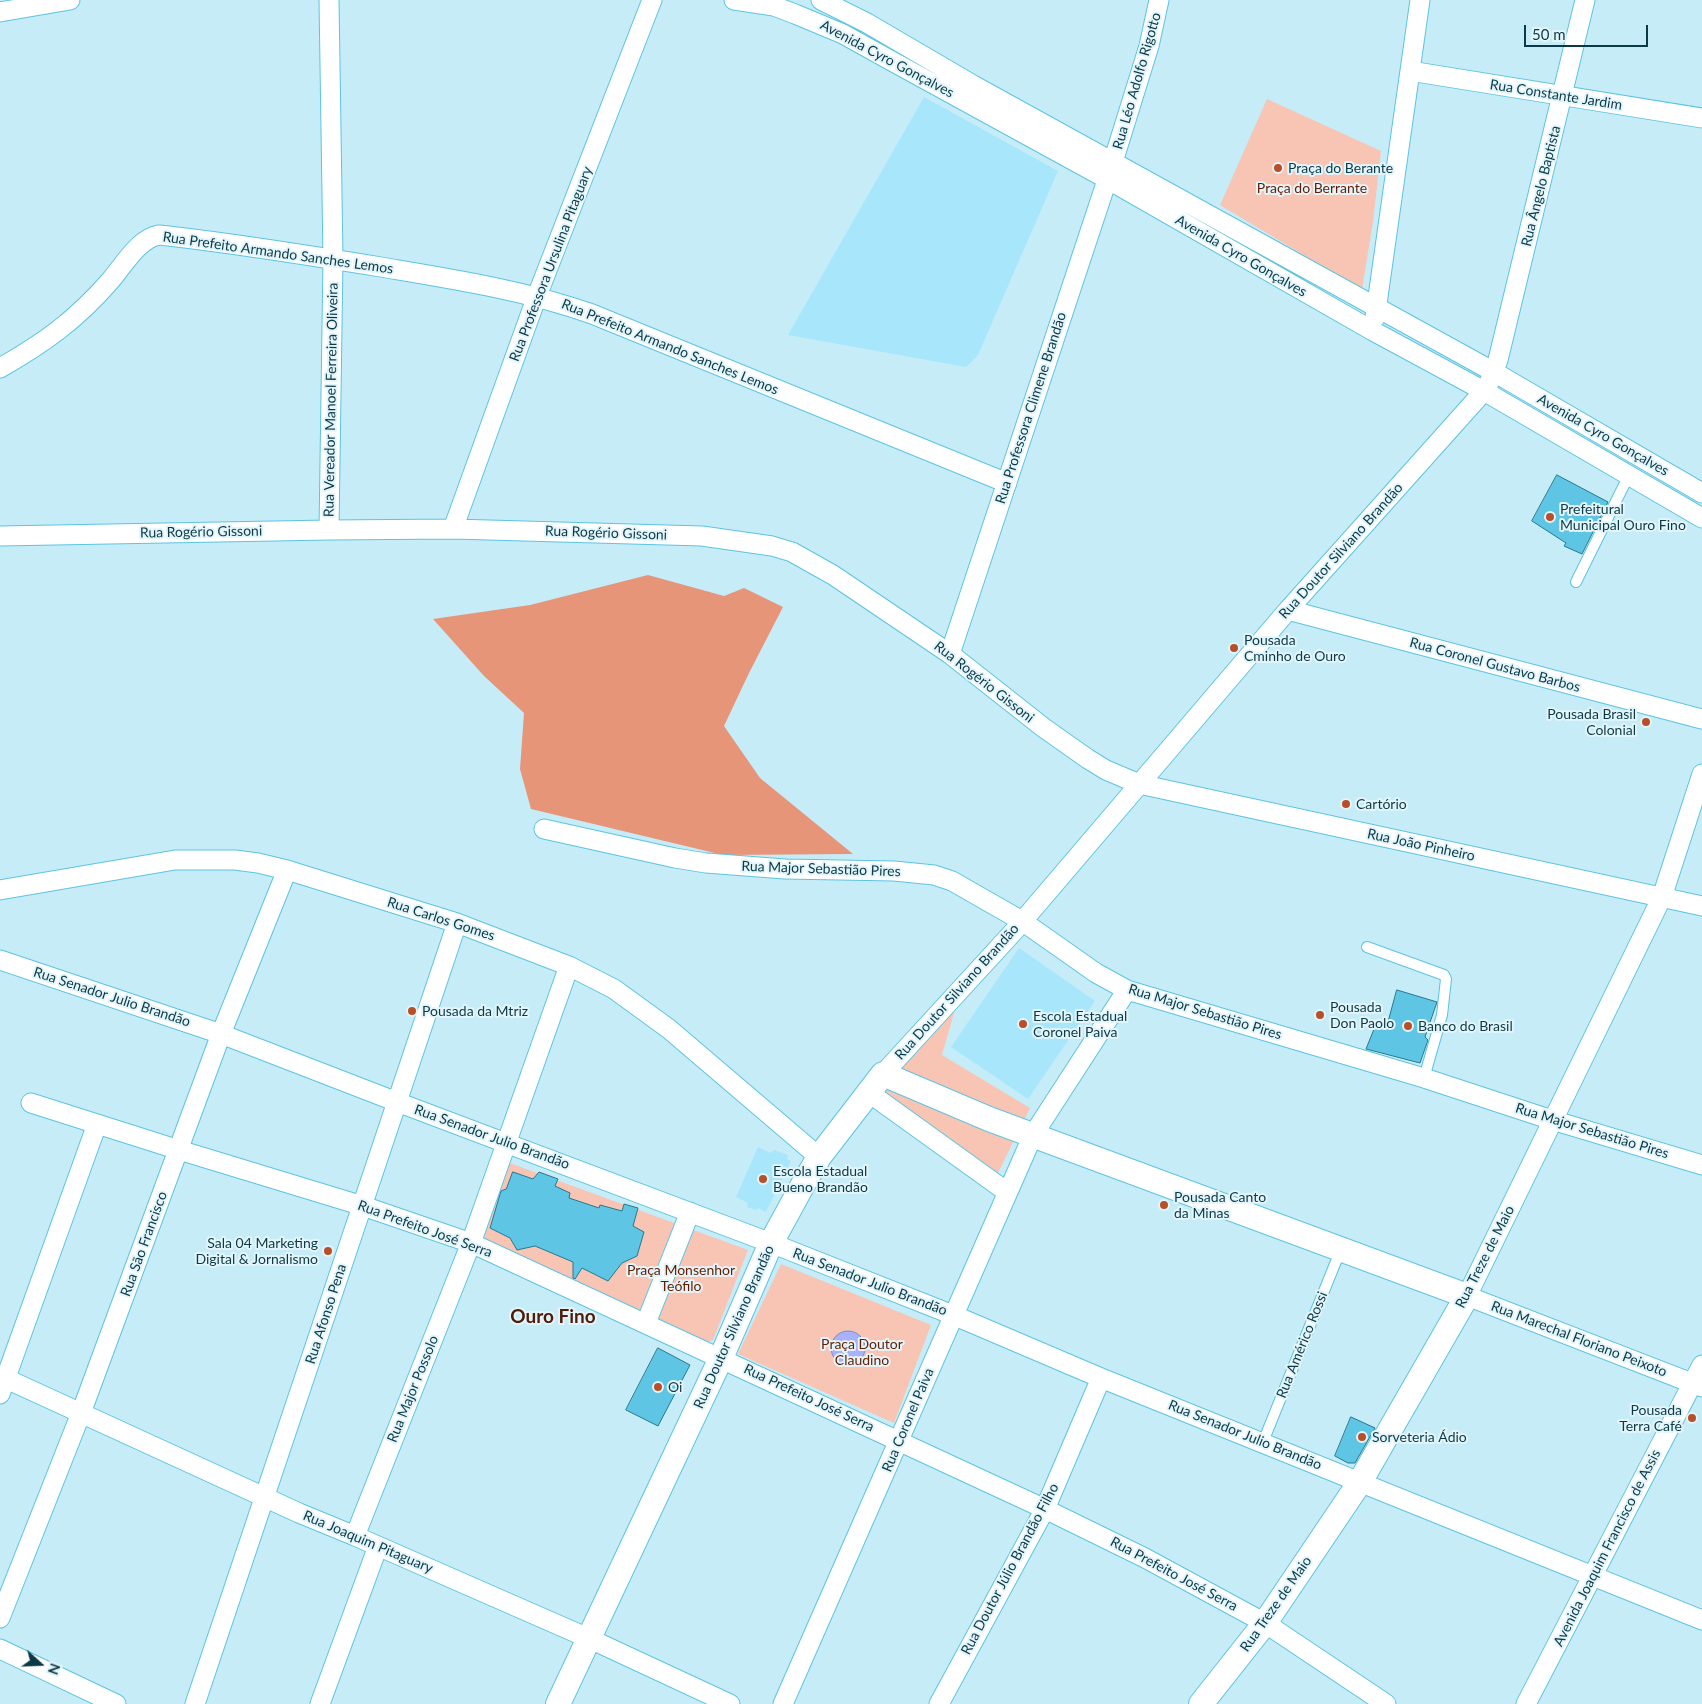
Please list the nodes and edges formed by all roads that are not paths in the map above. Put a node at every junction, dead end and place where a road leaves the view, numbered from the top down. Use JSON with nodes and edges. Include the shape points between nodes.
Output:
{"nodes":[{"id":1,"x":70,"y":0,"type":"edge"},
{"id":2,"x":329,"y":0,"type":"edge"},
{"id":3,"x":652,"y":0,"type":"edge"},
{"id":4,"x":734,"y":0,"type":"edge"},
{"id":5,"x":821,"y":0,"type":"edge"},
{"id":6,"x":1159,"y":0,"type":"edge"},
{"id":7,"x":1420,"y":0,"type":"edge"},
{"id":8,"x":1585,"y":0,"type":"edge"},
{"id":9,"x":776,"y":3,"type":"edge"},
{"id":10,"x":0,"y":12,"type":"edge"},
{"id":11,"x":1410,"y":70,"type":"junction"},
{"id":12,"x":968,"y":92,"type":"junction"},
{"id":13,"x":1563,"y":97,"type":"junction"},
{"id":14,"x":1702,"y":118,"type":"edge"},
{"id":15,"x":1110,"y":171,"type":"junction"},
{"id":16,"x":333,"y":259,"type":"junction"},
{"id":17,"x":537,"y":296,"type":"junction"},
{"id":18,"x":1377,"y":308,"type":"junction"},
{"id":19,"x":1373,"y":331,"type":"junction"},
{"id":20,"x":0,"y":368,"type":"edge"},
{"id":21,"x":1494,"y":372,"type":"junction"},
{"id":22,"x":1484,"y":391,"type":"junction"},
{"id":23,"x":1630,"y":475,"type":"junction"},
{"id":24,"x":1006,"y":483,"type":"junction"},
{"id":25,"x":1702,"y":493,"type":"edge"},
{"id":26,"x":1702,"y":518,"type":"edge"},
{"id":27,"x":453,"y":529,"type":"junction"},
{"id":28,"x":329,"y":530,"type":"junction"},
{"id":29,"x":0,"y":536,"type":"edge"},
{"id":30,"x":1576,"y":582,"type":"dead end"},
{"id":31,"x":1288,"y":610,"type":"junction"},
{"id":32,"x":950,"y":654,"type":"junction"},
{"id":33,"x":1702,"y":719,"type":"edge"},
{"id":34,"x":1702,"y":774,"type":"edge"},
{"id":35,"x":1140,"y":784,"type":"junction"},
{"id":36,"x":544,"y":829,"type":"dead end"},
{"id":37,"x":287,"y":870,"type":"junction"},
{"id":38,"x":0,"y":890,"type":"edge"},
{"id":39,"x":1662,"y":897,"type":"junction"},
{"id":40,"x":1702,"y":906,"type":"edge"},
{"id":41,"x":1022,"y":921,"type":"junction"},
{"id":42,"x":457,"y":923,"type":"junction"},
{"id":43,"x":1367,"y":947,"type":"dead end"},
{"id":44,"x":0,"y":960,"type":"edge"},
{"id":45,"x":568,"y":966,"type":"junction"},
{"id":46,"x":1127,"y":990,"type":"junction"},
{"id":47,"x":221,"y":1034,"type":"junction"},
{"id":48,"x":1424,"y":1078,"type":"junction"},
{"id":49,"x":875,"y":1083,"type":"junction"},
{"id":50,"x":397,"y":1102,"type":"junction"},
{"id":51,"x":31,"y":1103,"type":"dead end"},
{"id":52,"x":1552,"y":1120,"type":"junction"},
{"id":53,"x":97,"y":1124,"type":"junction"},
{"id":54,"x":1033,"y":1135,"type":"junction"},
{"id":55,"x":507,"y":1142,"type":"junction"},
{"id":56,"x":179,"y":1150,"type":"junction"},
{"id":57,"x":819,"y":1158,"type":"junction"},
{"id":58,"x":1702,"y":1165,"type":"edge"},
{"id":59,"x":1007,"y":1192,"type":"junction"},
{"id":60,"x":362,"y":1206,"type":"junction"},
{"id":61,"x":690,"y":1212,"type":"junction"},
{"id":62,"x":471,"y":1243,"type":"junction"},
{"id":63,"x":771,"y":1243,"type":"junction"},
{"id":64,"x":1341,"y":1249,"type":"junction"},
{"id":65,"x":1466,"y":1296,"type":"junction"},
{"id":66,"x":953,"y":1314,"type":"junction"},
{"id":67,"x":646,"y":1324,"type":"junction"},
{"id":68,"x":721,"y":1358,"type":"junction"},
{"id":69,"x":1702,"y":1364,"type":"edge"},
{"id":70,"x":1101,"y":1378,"type":"junction"},
{"id":71,"x":2,"y":1383,"type":"edge"},
{"id":72,"x":1697,"y":1385,"type":"edge"},
{"id":73,"x":81,"y":1412,"type":"junction"},
{"id":74,"x":899,"y":1440,"type":"junction"},
{"id":75,"x":1263,"y":1442,"type":"junction"},
{"id":76,"x":1360,"y":1482,"type":"junction"},
{"id":77,"x":265,"y":1498,"type":"junction"},
{"id":78,"x":1045,"y":1509,"type":"junction"},
{"id":79,"x":355,"y":1536,"type":"junction"},
{"id":80,"x":378,"y":1546,"type":"junction"},
{"id":81,"x":1593,"y":1575,"type":"junction"},
{"id":82,"x":0,"y":1618,"type":"edge"},
{"id":83,"x":1702,"y":1620,"type":"edge"},
{"id":84,"x":1266,"y":1622,"type":"junction"},
{"id":85,"x":588,"y":1638,"type":"junction"},
{"id":86,"x":0,"y":1649,"type":"edge"},
{"id":87,"x":116,"y":1704,"type":"edge"},
{"id":88,"x":195,"y":1704,"type":"edge"},
{"id":89,"x":320,"y":1704,"type":"edge"},
{"id":90,"x":558,"y":1704,"type":"edge"},
{"id":91,"x":730,"y":1704,"type":"edge"},
{"id":92,"x":783,"y":1704,"type":"edge"},
{"id":93,"x":939,"y":1704,"type":"edge"},
{"id":94,"x":1201,"y":1704,"type":"edge"},
{"id":95,"x":1386,"y":1704,"type":"edge"},
{"id":96,"x":1526,"y":1704,"type":"edge"}],
"edges":[{"from":1,"to":10,"type":"street"},
{"from":2,"to":16,"type":"street","name":"Rua Vereador Manoel Ferreira Oliveira"},
{"from":3,"to":17,"type":"street","name":"Rua Professora Ursulina Pitaguary"},
{"from":4,"to":9,"type":"street","name":"Avenida Cyro Gonçalves"},
{"from":5,"to":12,"type":"street","name":"Avenida Cyro Gonçalves","via":[[868,23]]},
{"from":6,"to":15,"type":"street","name":"Rua Léo Adolfo Rigotto"},
{"from":7,"to":11,"type":"street"},
{"from":8,"to":13,"type":"street","name":"Rua Ângelo Baptista"},
{"from":9,"to":12,"type":"street","name":"Avenida Cyro Gonçalves"},
{"from":11,"to":13,"type":"street","name":"Rua Constante Jardim"},
{"from":11,"to":18,"type":"street"},
{"from":12,"to":15,"type":"street","name":"Avenida Cyro Gonçalves"},
{"from":13,"to":14,"type":"street","name":"Rua Constante Jardim"},
{"from":13,"to":21,"type":"street","name":"Rua Ângelo Baptista"},
{"from":15,"to":18,"type":"street","name":"Avenida Cyro Gonçalves"},
{"from":15,"to":19,"type":"street","name":"Avenida Cyro Gonçalves"},
{"from":15,"to":24,"type":"street","name":"Rua Professora Climene Brandão"},
{"from":16,"to":17,"type":"street","name":"Rua Prefeito Armando Sanches Lemos"},
{"from":16,"to":20,"type":"street","name":"Rua Prefeito Armando Sanches Lemos","via":[[159,235],[148,238],[68,324],[31,351]]},
{"from":16,"to":28,"type":"street","name":"Rua Vereador Manoel Ferreira Oliveira"},
{"from":17,"to":24,"type":"street","name":"Rua Prefeito Armando Sanches Lemos","via":[[592,314]]},
{"from":17,"to":27,"type":"street","name":"Rua Professora Ursulina Pitaguary"},
{"from":18,"to":19,"type":"street"},
{"from":18,"to":21,"type":"street","name":"Avenida Cyro Gonçalves"},
{"from":19,"to":22,"type":"street","name":"Avenida Cyro Gonçalves"},
{"from":21,"to":22,"type":"street","name":"Rua Doutor Silviano Brandão"},
{"from":21,"to":25,"type":"street","name":"Avenida Cyro Gonçalves"},
{"from":22,"to":23,"type":"street","name":"Avenida Cyro Gonçalves"},
{"from":22,"to":31,"type":"street","name":"Rua Doutor Silviano Brandão"},
{"from":23,"to":26,"type":"street","name":"Avenida Cyro Gonçalves"},
{"from":23,"to":30,"type":"lane"},
{"from":24,"to":32,"type":"street","name":"Rua Professora Climene Brandão"},
{"from":27,"to":28,"type":"street","name":"Rua Rogério Gissoni"},
{"from":27,"to":32,"type":"street","name":"Rua Rogério Gissoni","via":[[702,536],[772,546],[792,552],[833,574]]},
{"from":28,"to":29,"type":"street","name":"Rua Rogério Gissoni"},
{"from":31,"to":33,"type":"street","name":"Rua Coronel Gustavo Barbos"},
{"from":31,"to":35,"type":"street","name":"Rua Doutor Silviano Brandão"},
{"from":32,"to":35,"type":"street","name":"Rua Rogério Gissoni","via":[[1088,759]]},
{"from":34,"to":39,"type":"street","name":"Rua Treze de Maio"},
{"from":35,"to":39,"type":"street","name":"Rua João Pinheiro"},
{"from":35,"to":41,"type":"street","name":"Rua Doutor Silviano Brandão"},
{"from":36,"to":41,"type":"street","name":"Rua Major Sebastião Pires","via":[[706,863],[934,875]]},
{"from":37,"to":38,"type":"street","name":"Rua Carlos Gomes","via":[[235,860],[175,860]]},
{"from":37,"to":42,"type":"street","name":"Rua Carlos Gomes"},
{"from":37,"to":47,"type":"street","name":"Rua São Francisco"},
{"from":39,"to":40,"type":"street","name":"Rua João Pinheiro"},
{"from":39,"to":52,"type":"street","name":"Rua Treze de Maio"},
{"from":41,"to":46,"type":"street","name":"Rua Major Sebastião Pires","via":[[1096,973]]},
{"from":41,"to":49,"type":"street","name":"Rua Doutor Silviano Brandão"},
{"from":42,"to":45,"type":"street","name":"Rua Carlos Gomes"},
{"from":42,"to":50,"type":"street","name":"Rua Afonso Pena"},
{"from":43,"to":48,"type":"lane","via":[[1444,975],[1446,979],[1442,1015]]},
{"from":44,"to":47,"type":"street","name":"Rua Senador Julio Brandão"},
{"from":45,"to":55,"type":"street"},
{"from":45,"to":57,"type":"street","name":"Rua Carlos Gomes","via":[[614,989],[669,1029]]},
{"from":46,"to":48,"type":"street","name":"Rua Major Sebastião Pires"},
{"from":46,"to":54,"type":"street","name":"Rua Coronel Paiva"},
{"from":47,"to":50,"type":"street","name":"Rua Senador Julio Brandão"},
{"from":47,"to":56,"type":"street","name":"Rua São Francisco"},
{"from":48,"to":52,"type":"street","name":"Rua Major Sebastião Pires"},
{"from":49,"to":54,"type":"street","name":"Rua Marechal Floriano Peixoto"},
{"from":49,"to":57,"type":"street","name":"Rua Doutor Silviano Brandão"},
{"from":49,"to":59,"type":"street"},
{"from":50,"to":55,"type":"street","name":"Rua Senador Julio Brandão"},
{"from":50,"to":60,"type":"street","name":"Rua Afonso Pena"},
{"from":51,"to":53,"type":"street","name":"Rua Prefeito José Serra"},
{"from":52,"to":58,"type":"street","name":"Rua Major Sebastião Pires"},
{"from":52,"to":65,"type":"street","name":"Rua Treze de Maio"},
{"from":53,"to":56,"type":"street","name":"Rua Prefeito José Serra"},
{"from":53,"to":71,"type":"street"},
{"from":54,"to":59,"type":"street","name":"Rua Coronel Paiva"},
{"from":54,"to":64,"type":"street","name":"Rua Marechal Floriano Peixoto"},
{"from":55,"to":61,"type":"street","name":"Rua Senador Julio Brandão"},
{"from":55,"to":62,"type":"street"},
{"from":56,"to":60,"type":"street","name":"Rua Prefeito José Serra"},
{"from":56,"to":73,"type":"street","name":"Rua São Francisco"},
{"from":57,"to":63,"type":"street","name":"Rua Doutor Silviano Brandão"},
{"from":59,"to":66,"type":"street","name":"Rua Coronel Paiva"},
{"from":60,"to":62,"type":"street","name":"Rua Prefeito José Serra"},
{"from":60,"to":77,"type":"street","name":"Rua Afonso Pena"},
{"from":61,"to":63,"type":"street","name":"Rua Senador Julio Brandão"},
{"from":61,"to":67,"type":"street"},
{"from":62,"to":67,"type":"street","name":"Rua Prefeito José Serra"},
{"from":62,"to":79,"type":"street","name":"Rua Major Possolo"},
{"from":63,"to":66,"type":"street","name":"Rua Senador Julio Brandão"},
{"from":63,"to":68,"type":"street","name":"Rua Doutor Silviano Brandão"},
{"from":64,"to":65,"type":"street","name":"Rua Marechal Floriano Peixoto"},
{"from":64,"to":75,"type":"lane","name":"Rua Américo Rossi"},
{"from":65,"to":72,"type":"street","name":"Rua Marechal Floriano Peixoto"},
{"from":65,"to":76,"type":"street","name":"Rua Treze de Maio"},
{"from":66,"to":70,"type":"street","name":"Rua Senador Julio Brandão"},
{"from":66,"to":74,"type":"street","name":"Rua Coronel Paiva"},
{"from":67,"to":68,"type":"street","name":"Rua Prefeito José Serra"},
{"from":68,"to":74,"type":"street","name":"Rua Prefeito José Serra"},
{"from":68,"to":85,"type":"street","name":"Rua Doutor Silviano Brandão"},
{"from":69,"to":72,"type":"street","name":"Avenida Joaquim Francisco de Assis"},
{"from":70,"to":75,"type":"street","name":"Rua Senador Julio Brandão"},
{"from":70,"to":78,"type":"street","name":"Rua Doutor Júlio Brandão Filho"},
{"from":71,"to":73,"type":"street","name":"Rua Joaquim Pitaguary"},
{"from":72,"to":81,"type":"street","name":"Avenida Joaquim Francisco de Assis"},
{"from":73,"to":77,"type":"street","name":"Rua Joaquim Pitaguary"},
{"from":73,"to":82,"type":"street","name":"Rua São Francisco"},
{"from":74,"to":78,"type":"street","name":"Rua Prefeito José Serra"},
{"from":74,"to":92,"type":"street","name":"Rua Coronel Paiva"},
{"from":75,"to":76,"type":"street","name":"Rua Senador Julio Brandão"},
{"from":76,"to":81,"type":"street","name":"Rua Senador Julio Brandão"},
{"from":76,"to":84,"type":"street","name":"Rua Treze de Maio"},
{"from":77,"to":79,"type":"street","name":"Rua Joaquim Pitaguary"},
{"from":77,"to":88,"type":"street","name":"Rua Afonso Pena"},
{"from":78,"to":84,"type":"street","name":"Rua Prefeito José Serra"},
{"from":78,"to":93,"type":"street","name":"Rua Doutor Júlio Brandão Filho"},
{"from":79,"to":80,"type":"street","name":"Rua Joaquim Pitaguary"},
{"from":80,"to":85,"type":"street","name":"Rua Joaquim Pitaguary"},
{"from":80,"to":89,"type":"street"},
{"from":81,"to":83,"type":"street","name":"Rua Senador Julio Brandão"},
{"from":81,"to":96,"type":"street","name":"Avenida Joaquim Francisco de Assis"},
{"from":84,"to":94,"type":"street","name":"Rua Treze de Maio"},
{"from":84,"to":95,"type":"street","name":"Rua Prefeito José Serra"},
{"from":85,"to":90,"type":"street","name":"Rua Doutor Silviano Brandão"},
{"from":85,"to":91,"type":"street","name":"Rua Joaquim Pitaguary"},
{"from":86,"to":87,"type":"street"}]}
